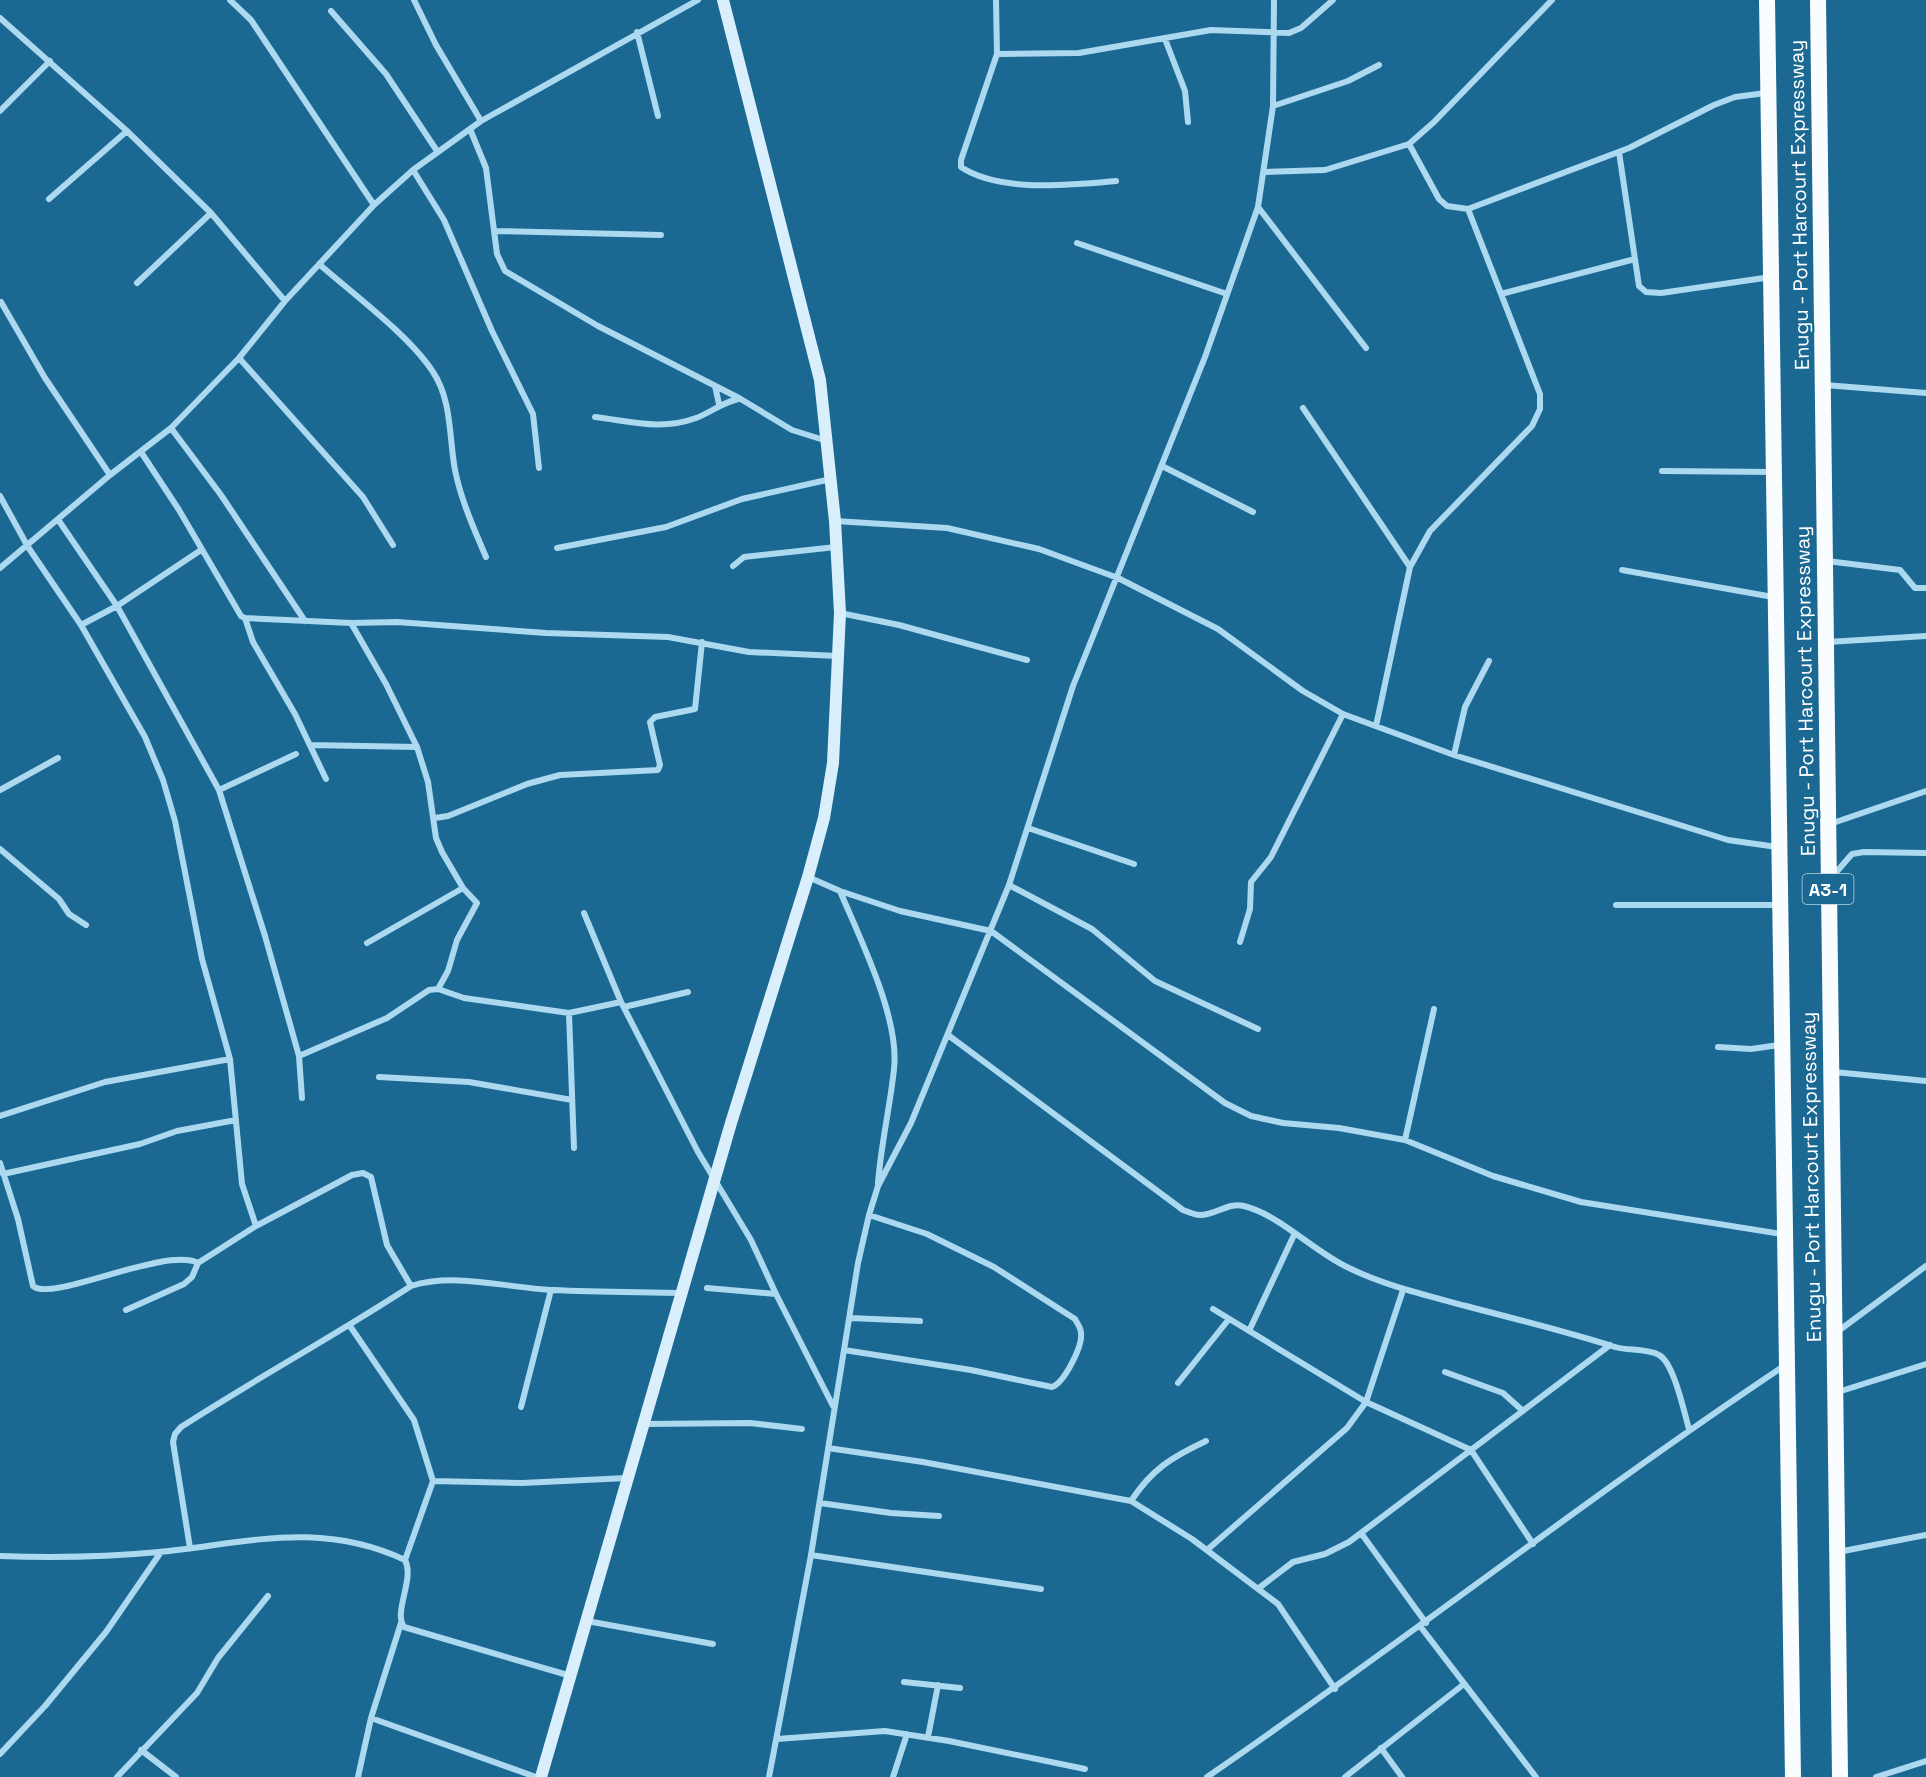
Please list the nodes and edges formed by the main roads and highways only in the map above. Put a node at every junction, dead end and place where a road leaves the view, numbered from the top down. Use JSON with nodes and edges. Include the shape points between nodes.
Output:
{"nodes":[{"id":1,"x":723,"y":0,"type":"edge"},
{"id":2,"x":1767,"y":0,"type":"edge"},
{"id":3,"x":1818,"y":0,"type":"edge"},
{"id":4,"x":542,"y":1777,"type":"edge"},
{"id":5,"x":1792,"y":1777,"type":"edge"},
{"id":6,"x":1840,"y":1777,"type":"edge"}],
"edges":[{"from":1,"to":4,"type":"main road","via":[[820,380],[840,612],[833,763],[808,877],[715,1181]]},
{"from":2,"to":5,"type":"highway","name":"Enugu - Port Harcourt Expressway","number":"A3-1"},
{"from":3,"to":6,"type":"highway","name":"Enugu - Port Harcourt Expressway","number":"A3-1"}]}
